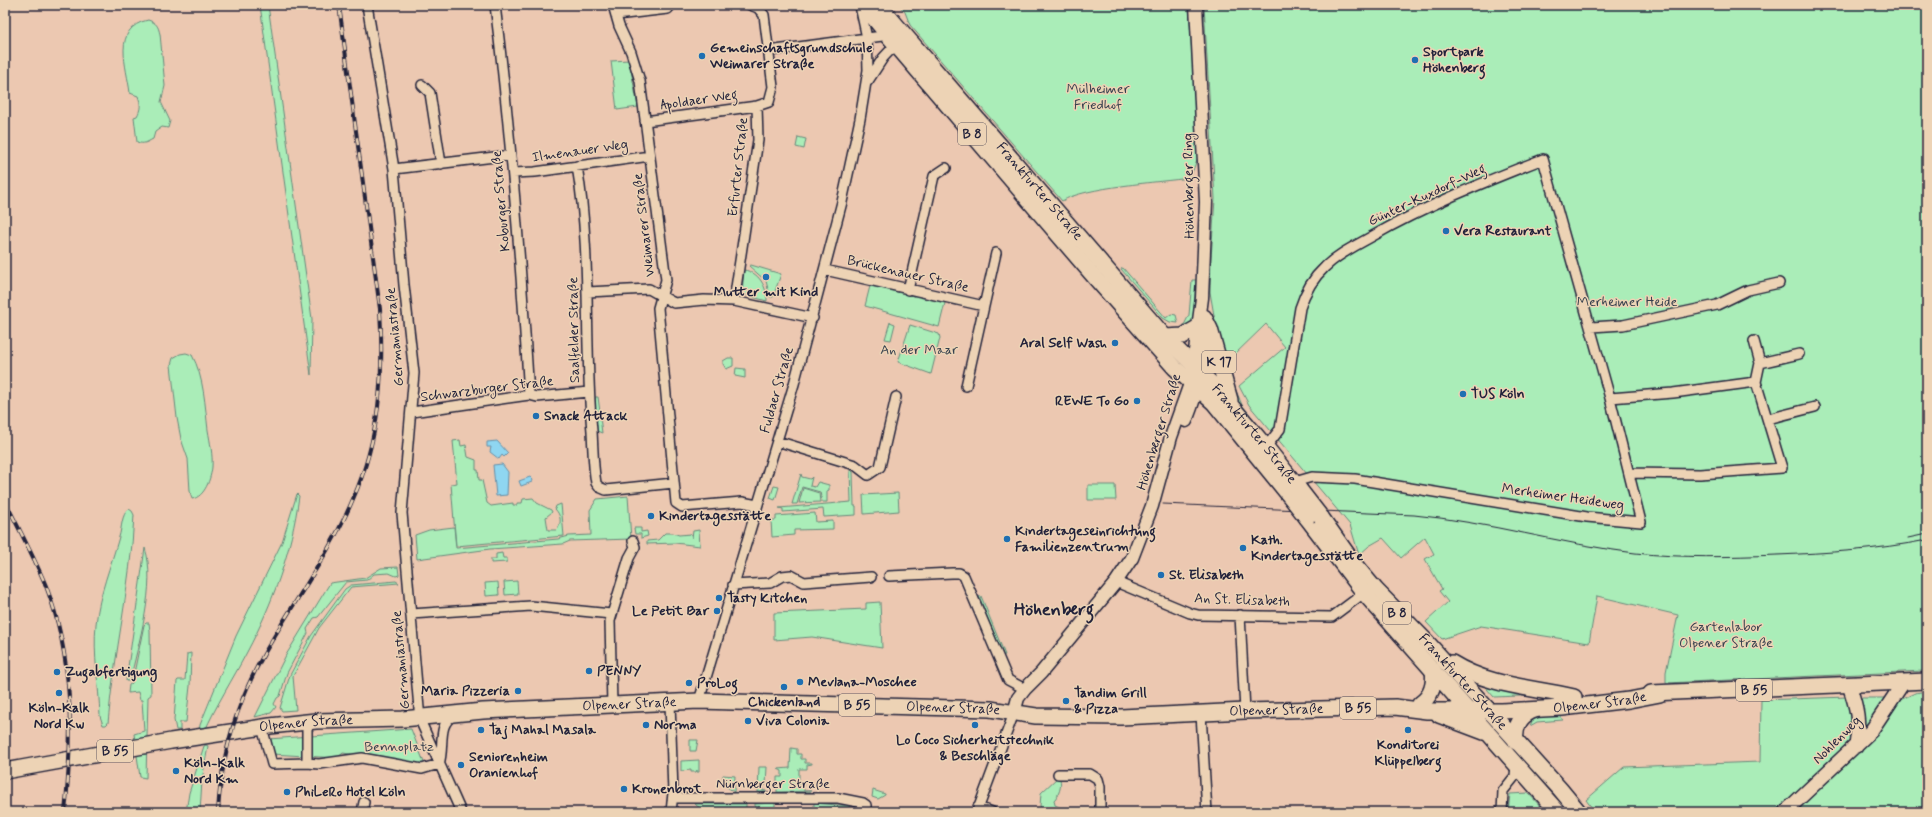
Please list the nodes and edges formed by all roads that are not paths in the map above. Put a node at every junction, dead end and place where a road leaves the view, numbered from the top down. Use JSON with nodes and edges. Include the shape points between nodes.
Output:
{"nodes":[{"id":1,"x":367,"y":5,"type":"edge"},
{"id":2,"x":495,"y":5,"type":"edge"},
{"id":3,"x":613,"y":5,"type":"edge"},
{"id":4,"x":671,"y":5,"type":"edge"},
{"id":5,"x":750,"y":5,"type":"edge"},
{"id":6,"x":860,"y":5,"type":"edge"},
{"id":7,"x":863,"y":5,"type":"edge"},
{"id":8,"x":879,"y":5,"type":"edge"},
{"id":9,"x":1196,"y":5,"type":"edge"},
{"id":10,"x":616,"y":15,"type":"junction"},
{"id":11,"x":867,"y":38,"type":"junction"},
{"id":12,"x":896,"y":38,"type":"junction"},
{"id":13,"x":768,"y":51,"type":"junction"},
{"id":14,"x":867,"y":84,"type":"junction"},
{"id":15,"x":422,"y":85,"type":"dead end"},
{"id":16,"x":757,"y":106,"type":"junction"},
{"id":17,"x":645,"y":121,"type":"junction"},
{"id":18,"x":511,"y":155,"type":"junction"},
{"id":19,"x":650,"y":156,"type":"junction"},
{"id":20,"x":441,"y":164,"type":"junction"},
{"id":21,"x":577,"y":166,"type":"junction"},
{"id":22,"x":946,"y":168,"type":"dead end"},
{"id":23,"x":394,"y":169,"type":"junction"},
{"id":24,"x":513,"y":173,"type":"junction"},
{"id":25,"x":996,"y":252,"type":"dead end"},
{"id":26,"x":825,"y":270,"type":"junction"},
{"id":27,"x":1103,"y":276,"type":"junction"},
{"id":28,"x":1779,"y":283,"type":"dead end"},
{"id":29,"x":908,"y":290,"type":"junction"},
{"id":30,"x":587,"y":292,"type":"junction"},
{"id":31,"x":662,"y":295,"type":"junction"},
{"id":32,"x":734,"y":301,"type":"junction"},
{"id":33,"x":984,"y":306,"type":"junction"},
{"id":34,"x":813,"y":318,"type":"junction"},
{"id":35,"x":1200,"y":323,"type":"junction"},
{"id":36,"x":1591,"y":328,"type":"junction"},
{"id":37,"x":1165,"y":337,"type":"junction"},
{"id":38,"x":1754,"y":341,"type":"dead end"},
{"id":39,"x":1799,"y":354,"type":"dead end"},
{"id":40,"x":1760,"y":363,"type":"junction"},
{"id":41,"x":1196,"y":378,"type":"junction"},
{"id":42,"x":1756,"y":382,"type":"junction"},
{"id":43,"x":966,"y":386,"type":"dead end"},
{"id":44,"x":589,"y":392,"type":"junction"},
{"id":45,"x":528,"y":395,"type":"junction"},
{"id":46,"x":896,"y":397,"type":"dead end"},
{"id":47,"x":1610,"y":398,"type":"junction"},
{"id":48,"x":1232,"y":407,"type":"junction"},
{"id":49,"x":1815,"y":407,"type":"dead end"},
{"id":50,"x":412,"y":412,"type":"junction"},
{"id":51,"x":1768,"y":419,"type":"junction"},
{"id":52,"x":777,"y":441,"type":"junction"},
{"id":53,"x":1266,"y":447,"type":"junction"},
{"id":54,"x":1630,"y":473,"type":"junction"},
{"id":55,"x":674,"y":482,"type":"junction"},
{"id":56,"x":1291,"y":488,"type":"junction"},
{"id":57,"x":757,"y":505,"type":"junction"},
{"id":58,"x":1314,"y":518,"type":"junction"},
{"id":59,"x":633,"y":541,"type":"dead end"},
{"id":60,"x":871,"y":576,"type":"dead end"},
{"id":61,"x":889,"y":576,"type":"dead end"},
{"id":62,"x":1116,"y":582,"type":"junction"},
{"id":63,"x":734,"y":585,"type":"junction"},
{"id":64,"x":1364,"y":593,"type":"junction"},
{"id":65,"x":411,"y":614,"type":"junction"},
{"id":66,"x":611,"y":614,"type":"junction"},
{"id":67,"x":1240,"y":615,"type":"junction"},
{"id":68,"x":1426,"y":641,"type":"junction"},
{"id":69,"x":1433,"y":670,"type":"junction"},
{"id":70,"x":1926,"y":678,"type":"edge"},
{"id":71,"x":1903,"y":683,"type":"junction"},
{"id":72,"x":1849,"y":686,"type":"junction"},
{"id":73,"x":1024,"y":689,"type":"junction"},
{"id":74,"x":1660,"y":694,"type":"junction"},
{"id":75,"x":1574,"y":697,"type":"junction"},
{"id":76,"x":699,"y":701,"type":"junction"},
{"id":77,"x":670,"y":702,"type":"junction"},
{"id":78,"x":612,"y":705,"type":"junction"},
{"id":79,"x":1485,"y":706,"type":"junction"},
{"id":80,"x":1423,"y":707,"type":"junction"},
{"id":81,"x":1464,"y":707,"type":"junction"},
{"id":82,"x":1538,"y":710,"type":"junction"},
{"id":83,"x":1245,"y":711,"type":"junction"},
{"id":84,"x":1014,"y":712,"type":"junction"},
{"id":85,"x":459,"y":714,"type":"junction"},
{"id":86,"x":1201,"y":714,"type":"junction"},
{"id":87,"x":420,"y":717,"type":"junction"},
{"id":88,"x":307,"y":722,"type":"junction"},
{"id":89,"x":262,"y":727,"type":"junction"},
{"id":90,"x":1486,"y":733,"type":"junction"},
{"id":91,"x":1516,"y":742,"type":"junction"},
{"id":92,"x":1856,"y":746,"type":"junction"},
{"id":93,"x":307,"y":763,"type":"junction"},
{"id":94,"x":439,"y":764,"type":"junction"},
{"id":95,"x":1516,"y":764,"type":"junction"},
{"id":96,"x":5,"y":771,"type":"edge"},
{"id":97,"x":1058,"y":774,"type":"dead end"},
{"id":98,"x":673,"y":798,"type":"junction"},
{"id":99,"x":364,"y":802,"type":"dead end"},
{"id":100,"x":978,"y":810,"type":"edge"},
{"id":101,"x":362,"y":812,"type":"edge"},
{"id":102,"x":461,"y":812,"type":"edge"},
{"id":103,"x":671,"y":812,"type":"edge"},
{"id":104,"x":866,"y":812,"type":"edge"},
{"id":105,"x":992,"y":812,"type":"edge"},
{"id":106,"x":1100,"y":812,"type":"edge"},
{"id":107,"x":1207,"y":812,"type":"edge"},
{"id":108,"x":1502,"y":812,"type":"edge"},
{"id":109,"x":1558,"y":812,"type":"edge"},
{"id":110,"x":1579,"y":812,"type":"edge"},
{"id":111,"x":1785,"y":812,"type":"edge"}],
"edges":[{"from":1,"to":23,"type":"street","name":"Germaniastraße"},
{"from":2,"to":18,"type":"street","name":"Koburger Straße"},
{"from":3,"to":10,"type":"street","name":"Weimarer Straße"},
{"from":4,"to":10,"type":"street","via":[[668,9]]},
{"from":5,"to":13,"type":"street","name":"Erfurter Straße","via":[[758,8],[764,15]]},
{"from":6,"to":11,"type":"street","name":"Fuldaer Straße"},
{"from":7,"to":12,"type":"main road","name":"Frankfurter Straße","number":"B 8"},
{"from":8,"to":12,"type":"main road","name":"Frankfurter Straße","number":"B 8"},
{"from":9,"to":35,"type":"street","name":"Höhenberger Ring","number":"K 17","via":[[1206,202]]},
{"from":10,"to":17,"type":"street","name":"Weimarer Straße","via":[[632,52],[640,81]]},
{"from":11,"to":12,"type":"street"},
{"from":11,"to":13,"type":"street"},
{"from":11,"to":14,"type":"street","name":"Fuldaer Straße"},
{"from":12,"to":14,"type":"street","name":"Fuldaer Straße"},
{"from":12,"to":27,"type":"main road","name":"Frankfurter Straße","number":"B 8"},
{"from":13,"to":16,"type":"street","name":"Erfurter Straße","via":[[773,86],[769,102]]},
{"from":14,"to":26,"type":"street","name":"Fuldaer Straße","via":[[848,178]]},
{"from":15,"to":20,"type":"street","via":[[430,93]]},
{"from":16,"to":17,"type":"street","name":"Apoldaer Weg"},
{"from":16,"to":32,"type":"street","name":"Erfurter Straße","via":[[758,140]]},
{"from":17,"to":19,"type":"street","name":"Weimarer Straße"},
{"from":18,"to":20,"type":"street","name":"Ilmenauer Weg"},
{"from":18,"to":24,"type":"street","name":"Koburger Straße"},
{"from":19,"to":21,"type":"street","name":"Ilmenauer Weg"},
{"from":19,"to":31,"type":"street","name":"Weimarer Straße","via":[[666,280]]},
{"from":20,"to":23,"type":"street","name":"Ilmenauer Weg"},
{"from":21,"to":24,"type":"street","name":"Ilmenauer Weg"},
{"from":21,"to":30,"type":"street","name":"Saalfelder Straße","via":[[583,201]]},
{"from":22,"to":29,"type":"street","via":[[934,176]]},
{"from":23,"to":50,"type":"street","name":"Germaniastraße","via":[[414,373]]},
{"from":24,"to":45,"type":"street","name":"Koburger Straße"},
{"from":25,"to":33,"type":"street"},
{"from":26,"to":29,"type":"street","name":"Brückenauer Straße"},
{"from":26,"to":34,"type":"street","name":"Fuldaer Straße"},
{"from":27,"to":37,"type":"main road","name":"Frankfurter Straße","number":"B 8"},
{"from":27,"to":41,"type":"main road","name":"Frankfurter Straße","number":"B 8","via":[[1175,368]]},
{"from":28,"to":36,"type":"street","via":[[1748,290],[1717,305],[1624,325]]},
{"from":29,"to":33,"type":"street","name":"Brückenauer Straße"},
{"from":30,"to":31,"type":"street","via":[[649,288]]},
{"from":30,"to":44,"type":"street","name":"Saalfelder Straße"},
{"from":31,"to":32,"type":"street","via":[[674,303]]},
{"from":31,"to":55,"type":"street","name":"Weimarer Straße","via":[[658,308]]},
{"from":32,"to":34,"type":"street"},
{"from":33,"to":43,"type":"street"},
{"from":34,"to":52,"type":"street","name":"Fuldaer Straße"},
{"from":35,"to":37,"type":"main road","via":[[1183,336]]},
{"from":35,"to":41,"type":"street","number":"K 17","via":[[1206,349]]},
{"from":35,"to":48,"type":"main road","number":"K 17","via":[[1210,329]]},
{"from":36,"to":47,"type":"street","name":"Merheimer Heideweg"},
{"from":36,"to":53,"type":"street","name":"Günter-Kuxdorf-Weg","via":[[1543,160],[1418,211],[1325,266],[1303,297],[1280,429]]},
{"from":37,"to":41,"type":"main road","name":"Frankfurter Straße","number":"B 8"},
{"from":38,"to":40,"type":"street"},
{"from":39,"to":40,"type":"street"},
{"from":40,"to":42,"type":"street"},
{"from":41,"to":48,"type":"main road","name":"Frankfurter Straße","number":"B 8"},
{"from":41,"to":56,"type":"main road","name":"Frankfurter Straße","number":"B 8","via":[[1218,407]]},
{"from":41,"to":62,"type":"street","name":"Höhenberger Straße","via":[[1160,493],[1152,506],[1132,558]]},
{"from":42,"to":47,"type":"street"},
{"from":42,"to":51,"type":"street"},
{"from":44,"to":45,"type":"street","name":"Schwarzburger Straße","via":[[538,397]]},
{"from":44,"to":55,"type":"street","name":"Saalfelder Straße","via":[[598,486],[603,490]]},
{"from":45,"to":50,"type":"street","name":"Schwarzburger Straße"},
{"from":46,"to":52,"type":"street","via":[[880,467],[868,475],[855,465]]},
{"from":47,"to":54,"type":"street","name":"Merheimer Heideweg"},
{"from":48,"to":53,"type":"main road","name":"Frankfurter Straße","number":"B 8"},
{"from":49,"to":51,"type":"street"},
{"from":50,"to":65,"type":"street","name":"Germaniastraße","via":[[402,513]]},
{"from":51,"to":54,"type":"street","via":[[1782,468],[1708,474]]},
{"from":52,"to":57,"type":"street","name":"Fuldaer Straße"},
{"from":53,"to":56,"type":"main road","name":"Frankfurter Straße","number":"B 8"},
{"from":54,"to":56,"type":"street","name":"Merheimer Heideweg","via":[[1641,522],[1587,516],[1355,479],[1312,477]]},
{"from":55,"to":57,"type":"street","name":"Weimarer Straße","via":[[676,503],[680,507],[742,502]]},
{"from":56,"to":58,"type":"main road","name":"Frankfurter Straße","number":"B 8","bridge":true},
{"from":57,"to":63,"type":"street","name":"Fuldaer Straße"},
{"from":58,"to":64,"type":"main road","name":"Frankfurter Straße","number":"B 8"},
{"from":58,"to":68,"type":"main road","name":"Frankfurter Straße","number":"B 8"},
{"from":59,"to":66,"type":"street","via":[[635,547]]},
{"from":60,"to":63,"type":"street","via":[[804,582],[792,575],[782,576],[770,583]]},
{"from":61,"to":73,"type":"street","via":[[959,573],[964,576],[1008,680]]},
{"from":62,"to":67,"type":"street","name":"An St. Elisabeth","via":[[1190,613]]},
{"from":62,"to":73,"type":"street","name":"Höhenberger Straße","via":[[1041,673]]},
{"from":63,"to":76,"type":"street","name":"Fuldaer Straße"},
{"from":64,"to":67,"type":"street","name":"An St. Elisabeth","via":[[1337,616],[1332,617]]},
{"from":64,"to":69,"type":"main road","name":"Frankfurter Straße","number":"B 8"},
{"from":65,"to":66,"type":"street","via":[[531,606]]},
{"from":65,"to":87,"type":"street","name":"Germaniastraße"},
{"from":66,"to":78,"type":"street"},
{"from":67,"to":83,"type":"street"},
{"from":68,"to":75,"type":"main road","via":[[1452,663],[1480,677]]},
{"from":68,"to":79,"type":"main road","name":"Frankfurter Straße","number":"B 8"},
{"from":69,"to":80,"type":"main road","via":[[1434,683]]},
{"from":69,"to":81,"type":"main road","name":"Frankfurter Straße","number":"B 8"},
{"from":70,"to":71,"type":"main road","name":"Olpener Straße","number":"B 55"},
{"from":71,"to":72,"type":"main road","name":"Olpener Straße","number":"B 55"},
{"from":71,"to":92,"type":"main road","name":"Nohlenweg","via":[[1871,731]]},
{"from":72,"to":74,"type":"main road","name":"Olpener Straße","number":"B 55"},
{"from":72,"to":92,"type":"main road","via":[[1858,716]]},
{"from":73,"to":84,"type":"street","name":"Höhenberger Straße"},
{"from":74,"to":75,"type":"main road","name":"Olpener Straße","number":"B 55","via":[[1628,692]]},
{"from":74,"to":82,"type":"main road","name":"Olpener Straße","number":"B 55"},
{"from":75,"to":79,"type":"main road","name":"Olpener Straße","number":"B 55"},
{"from":76,"to":77,"type":"main road","name":"Olpener Straße","number":"B 55"},
{"from":76,"to":84,"type":"main road","name":"Olpener Straße","number":"B 55"},
{"from":77,"to":78,"type":"main road","name":"Olpener Straße","number":"B 55"},
{"from":77,"to":98,"type":"street"},
{"from":78,"to":85,"type":"main road","name":"Olpener Straße","number":"B 55"},
{"from":79,"to":81,"type":"main road","number":"B 55"},
{"from":79,"to":82,"type":"main road","name":"Olpener Straße","number":"B 55"},
{"from":79,"to":91,"type":"main road","name":"Frankfurter Straße","number":"B 8"},
{"from":80,"to":81,"type":"main road","name":"Olpener Straße","number":"B 55"},
{"from":80,"to":83,"type":"main road","name":"Olpener Straße","number":"B 55"},
{"from":80,"to":90,"type":"main road"},
{"from":81,"to":90,"type":"main road","name":"Frankfurter Straße","number":"B 8"},
{"from":82,"to":91,"type":"main road","via":[[1528,713],[1519,720],[1516,726]]},
{"from":83,"to":86,"type":"main road","name":"Olpener Straße","number":"B 55"},
{"from":84,"to":86,"type":"main road","name":"Olpener Straße","number":"B 55","via":[[1047,716],[1121,718]]},
{"from":84,"to":100,"type":"street"},
{"from":85,"to":87,"type":"main road","name":"Olpener Straße","number":"B 55"},
{"from":85,"to":94,"type":"street","via":[[450,717],[444,726]]},
{"from":86,"to":107,"type":"street"},
{"from":87,"to":88,"type":"main road","name":"Olpener Straße","number":"B 55"},
{"from":87,"to":94,"type":"street","name":"Germaniastraße"},
{"from":88,"to":89,"type":"main road","name":"Olpener Straße","number":"B 55"},
{"from":88,"to":93,"type":"street"},
{"from":89,"to":93,"type":"street","via":[[272,764]]},
{"from":89,"to":96,"type":"main road","name":"Olpener Straße","number":"B 55"},
{"from":90,"to":95,"type":"main road","name":"Frankfurter Straße","number":"B 8"},
{"from":91,"to":110,"type":"main road","name":"Frankfurter Straße","number":"B 8"},
{"from":92,"to":111,"type":"main road","name":"Nohlenweg"},
{"from":93,"to":94,"type":"street","via":[[319,764],[362,758],[422,769]]},
{"from":94,"to":102,"type":"street","name":"Germaniastraße"},
{"from":95,"to":108,"type":"street","via":[[1515,776],[1503,791]]},
{"from":95,"to":109,"type":"main road","name":"Frankfurter Straße","number":"B 8"},
{"from":97,"to":106,"type":"street","via":[[1090,774],[1098,779]]},
{"from":98,"to":103,"type":"street"},
{"from":98,"to":104,"type":"street","name":"Nürnberger Straße","via":[[838,798],[863,803]]},
{"from":99,"to":101,"type":"street"},
{"from":100,"to":105,"type":"street"}]}
